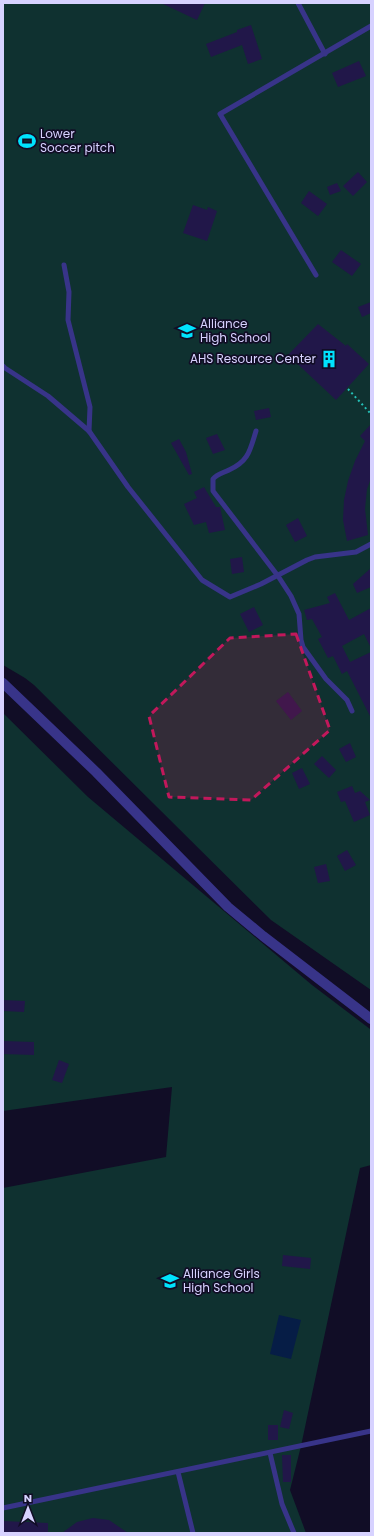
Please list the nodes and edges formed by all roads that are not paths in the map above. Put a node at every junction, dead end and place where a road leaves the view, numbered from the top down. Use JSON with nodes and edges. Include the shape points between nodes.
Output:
{"nodes":[{"id":1,"x":298,"y":3,"type":"edge"},
{"id":2,"x":371,"y":26,"type":"edge"},
{"id":3,"x":325,"y":54,"type":"junction"},
{"id":4,"x":64,"y":265,"type":"dead end"},
{"id":5,"x":316,"y":275,"type":"dead end"},
{"id":6,"x":3,"y":366,"type":"edge"},
{"id":7,"x":89,"y":431,"type":"junction"},
{"id":8,"x":256,"y":431,"type":"dead end"},
{"id":9,"x":371,"y":544,"type":"edge"},
{"id":10,"x":278,"y":576,"type":"junction"},
{"id":11,"x":3,"y":683,"type":"edge"},
{"id":12,"x":352,"y":712,"type":"dead end"},
{"id":13,"x":371,"y":1019,"type":"edge"},
{"id":14,"x":371,"y":1431,"type":"edge"},
{"id":15,"x":270,"y":1453,"type":"junction"},
{"id":16,"x":178,"y":1472,"type":"junction"},
{"id":17,"x":3,"y":1508,"type":"edge"},
{"id":18,"x":193,"y":1533,"type":"edge"},
{"id":19,"x":294,"y":1533,"type":"edge"}],
"edges":[{"from":1,"to":3,"type":"lane"},
{"from":2,"to":3,"type":"lane"},
{"from":3,"to":5,"type":"lane","via":[[220,114]]},
{"from":4,"to":7,"type":"lane","via":[[69,292],[68,320],[90,407]]},
{"from":6,"to":7,"type":"lane","via":[[48,396]]},
{"from":7,"to":10,"type":"lane","via":[[128,487],[202,580],[230,597]]},
{"from":8,"to":10,"type":"lane","via":[[246,459],[216,475],[213,479],[213,491]]},
{"from":9,"to":10,"type":"lane","via":[[356,552],[307,560]]},
{"from":10,"to":12,"type":"lane","via":[[299,614],[303,647],[326,679],[347,700]]},
{"from":11,"to":13,"type":"street","via":[[228,907]]},
{"from":14,"to":15,"type":"lane"},
{"from":15,"to":16,"type":"lane"},
{"from":15,"to":19,"type":"lane","via":[[282,1504]]},
{"from":16,"to":17,"type":"lane"},
{"from":16,"to":18,"type":"lane"}]}
